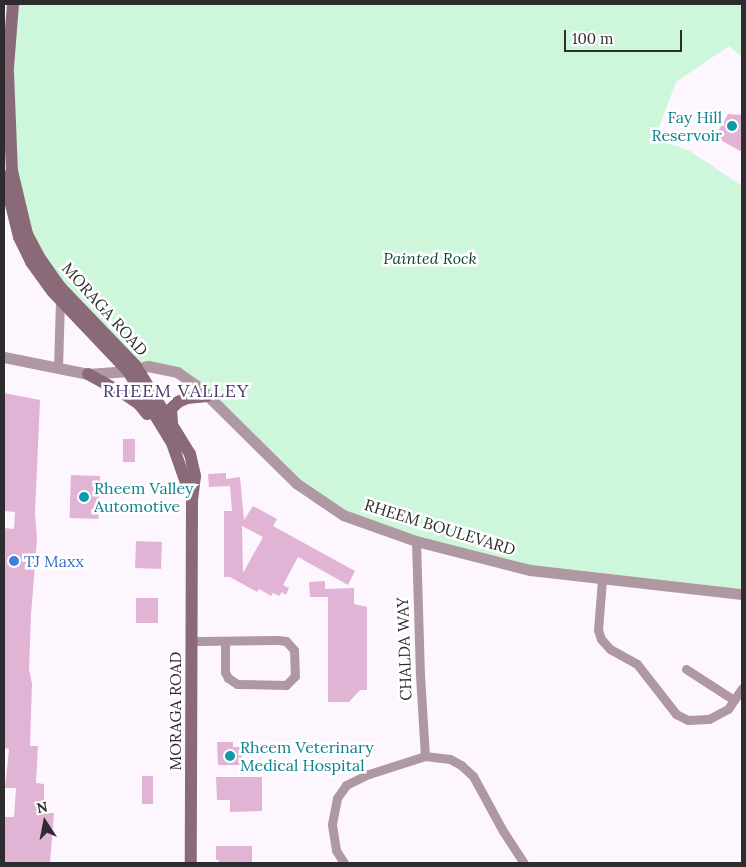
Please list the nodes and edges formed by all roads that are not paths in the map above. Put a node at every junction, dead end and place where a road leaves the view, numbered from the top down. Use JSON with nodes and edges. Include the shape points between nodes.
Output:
{"nodes":[{"id":1,"x":13,"y":4,"type":"edge"},
{"id":2,"x":8,"y":73,"type":"junction"},
{"id":3,"x":4,"y":123,"type":"edge"},
{"id":4,"x":4,"y":176,"type":"edge"},
{"id":5,"x":60,"y":300,"type":"junction"},
{"id":6,"x":4,"y":357,"type":"edge"},
{"id":7,"x":58,"y":368,"type":"junction"},
{"id":8,"x":132,"y":369,"type":"junction"},
{"id":9,"x":88,"y":374,"type":"junction"},
{"id":10,"x":207,"y":396,"type":"junction"},
{"id":11,"x":166,"y":424,"type":"junction"},
{"id":12,"x":416,"y":541,"type":"junction"},
{"id":13,"x":602,"y":580,"type":"junction"},
{"id":14,"x":742,"y":594,"type":"edge"},
{"id":15,"x":225,"y":640,"type":"junction"},
{"id":16,"x":192,"y":641,"type":"junction"},
{"id":17,"x":686,"y":669,"type":"dead end"},
{"id":18,"x":742,"y":688,"type":"edge"},
{"id":19,"x":734,"y":700,"type":"junction"},
{"id":20,"x":426,"y":756,"type":"junction"},
{"id":21,"x":192,"y":863,"type":"edge"},
{"id":22,"x":344,"y":863,"type":"edge"},
{"id":23,"x":524,"y":863,"type":"edge"}],
"edges":[{"from":1,"to":2,"type":"main road","name":"MORAGA ROAD"},
{"from":2,"to":3,"type":"main road","name":"MORAGA ROAD"},
{"from":2,"to":8,"type":"main road","name":"MORAGA ROAD","via":[[12,171],[27,234],[60,287]]},
{"from":4,"to":5,"type":"main road","name":"MORAGA ROAD","via":[[19,237],[31,262]]},
{"from":5,"to":7,"type":"street"},
{"from":5,"to":8,"type":"main road","name":"MORAGA ROAD"},
{"from":6,"to":7,"type":"street","name":"RHEEM BOULEVARD"},
{"from":7,"to":9,"type":"street","name":"RHEEM BOULEVARD"},
{"from":8,"to":9,"type":"street","name":"RHEEM BOULEVARD"},
{"from":8,"to":10,"type":"street","name":"RHEEM BOULEVARD","via":[[148,366],[176,372]]},
{"from":8,"to":11,"type":"main road","name":"MORAGA ROAD"},
{"from":9,"to":11,"type":"main road","via":[[126,394]]},
{"from":10,"to":11,"type":"main road","via":[[178,402],[171,409]]},
{"from":10,"to":12,"type":"street","name":"RHEEM BOULEVARD","via":[[304,488],[343,515]]},
{"from":11,"to":16,"type":"main road","name":"MORAGA ROAD","via":[[190,454],[195,476],[192,499]]},
{"from":12,"to":13,"type":"street","name":"RHEEM BOULEVARD","via":[[524,569]]},
{"from":12,"to":20,"type":"street","name":"CHALDA WAY"},
{"from":13,"to":14,"type":"street","name":"RHEEM BOULEVARD"},
{"from":13,"to":19,"type":"street","via":[[598,630],[601,639],[610,649],[637,664],[676,714],[696,721],[709,720]]},
{"from":15,"to":15,"type":"street","via":[[225,672],[237,684],[286,685],[295,676],[294,650],[286,641]]},
{"from":15,"to":16,"type":"street"},
{"from":16,"to":21,"type":"main road","name":"MORAGA ROAD"},
{"from":17,"to":19,"type":"street"},
{"from":18,"to":19,"type":"street"},
{"from":20,"to":22,"type":"street","via":[[369,774],[346,785],[337,798],[332,824],[336,850]]},
{"from":20,"to":23,"type":"street","via":[[450,759],[474,776]]}]}
